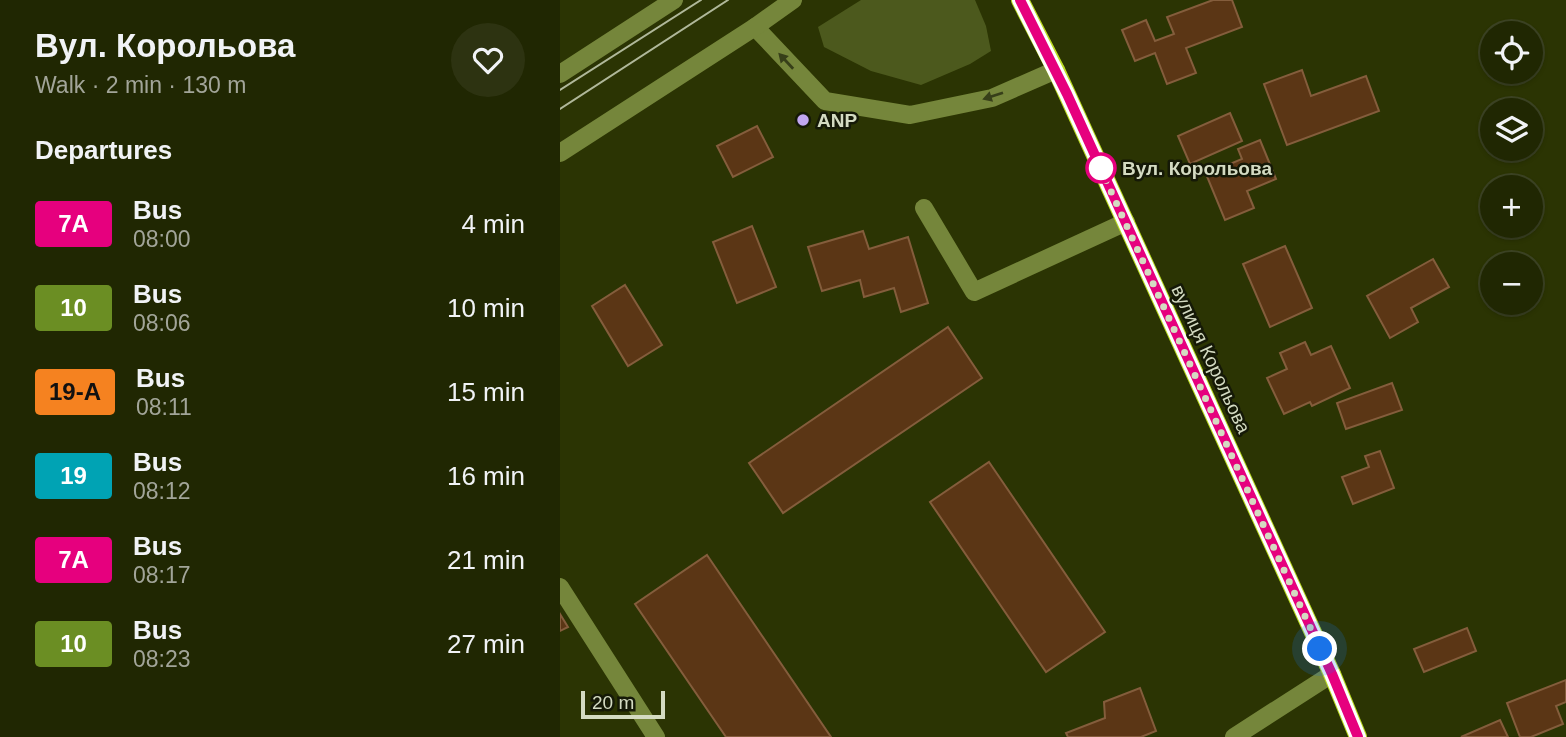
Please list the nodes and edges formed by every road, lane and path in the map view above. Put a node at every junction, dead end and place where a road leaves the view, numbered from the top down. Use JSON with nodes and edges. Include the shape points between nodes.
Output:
{"nodes":[{"id":1,"x":674,"y":0,"type":"edge"},
{"id":2,"x":793,"y":0,"type":"edge"},
{"id":3,"x":1020,"y":0,"type":"edge"},
{"id":4,"x":755,"y":27,"type":"junction"},
{"id":5,"x":1056,"y":70,"type":"junction"},
{"id":6,"x":560,"y":74,"type":"edge"},
{"id":7,"x":560,"y":153,"type":"edge"},
{"id":8,"x":924,"y":208,"type":"dead end"},
{"id":9,"x":1126,"y":222,"type":"junction"},
{"id":10,"x":560,"y":587,"type":"edge"},
{"id":11,"x":1332,"y":674,"type":"junction"},
{"id":12,"x":656,"y":737,"type":"edge"},
{"id":13,"x":1234,"y":737,"type":"edge"},
{"id":14,"x":1358,"y":737,"type":"edge"}],
"edges":[{"from":1,"to":6,"type":"street"},
{"from":2,"to":4,"type":"street"},
{"from":3,"to":5,"type":"main road","name":"вулиця Корольова"},
{"from":5,"to":4,"type":"street","one_way":true,"via":[[992,98],[909,115],[825,101]]},
{"from":4,"to":7,"type":"street"},
{"from":5,"to":9,"type":"main road","name":"вулиця Корольова"},
{"from":8,"to":9,"type":"street","via":[[974,292]]},
{"from":9,"to":11,"type":"main road","name":"вулиця Корольова"},
{"from":10,"to":12,"type":"street"},
{"from":11,"to":13,"type":"street"},
{"from":11,"to":14,"type":"main road","name":"вулиця Корольова"}]}
